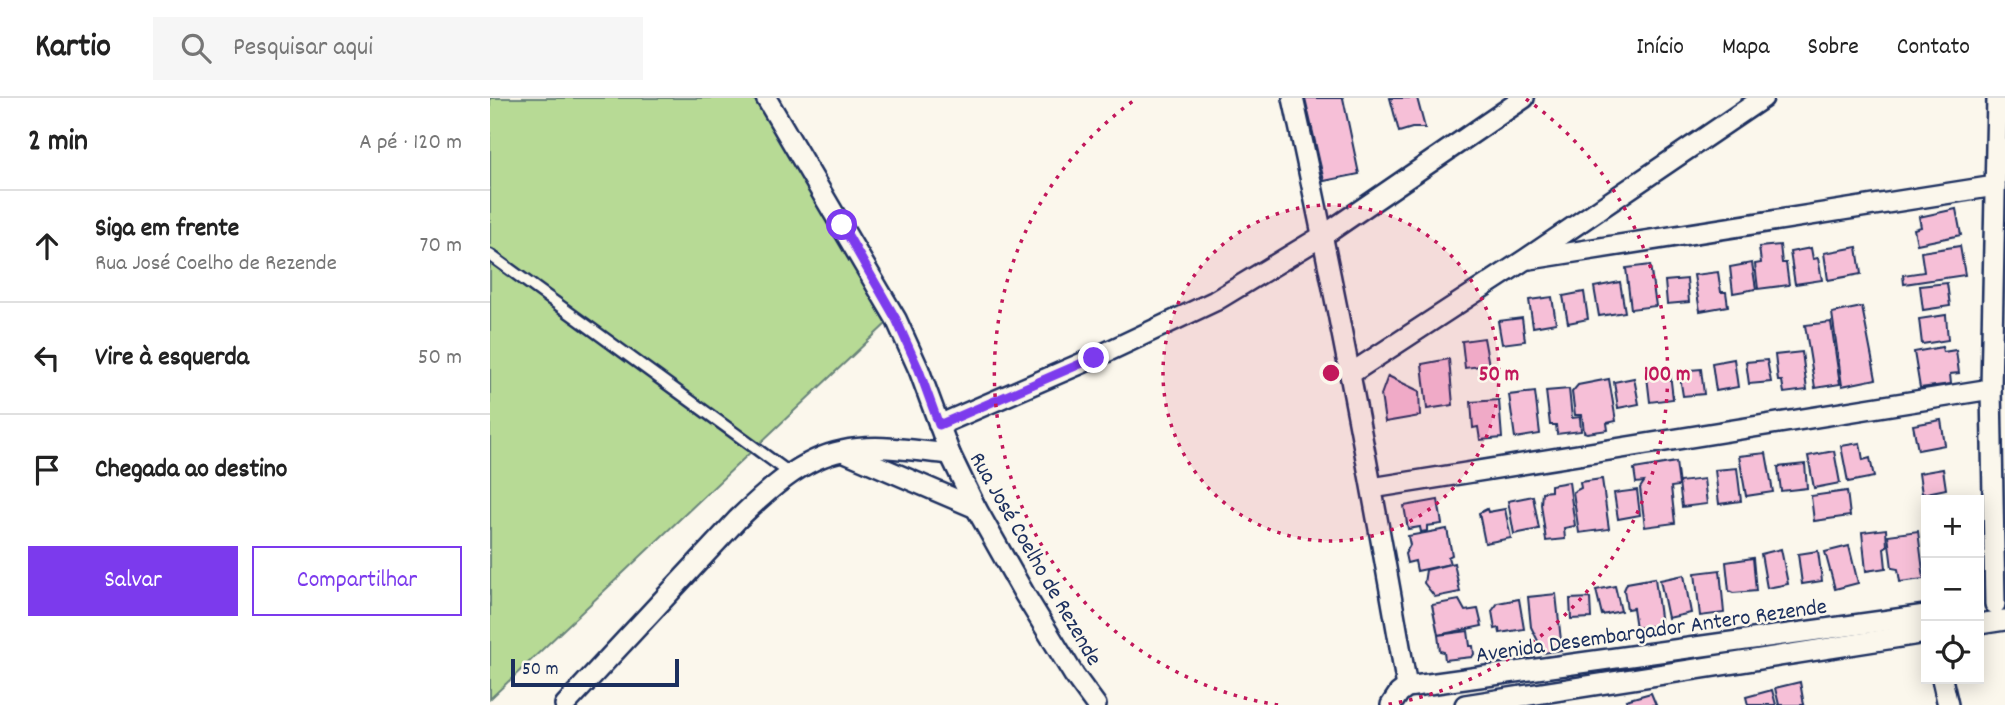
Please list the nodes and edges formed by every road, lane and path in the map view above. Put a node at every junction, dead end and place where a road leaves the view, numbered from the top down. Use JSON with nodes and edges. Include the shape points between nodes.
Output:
{"nodes":[{"id":1,"x":765,"y":98,"type":"edge"},
{"id":2,"x":1293,"y":98,"type":"edge"},
{"id":3,"x":1524,"y":98,"type":"edge"},
{"id":4,"x":1763,"y":98,"type":"edge"},
{"id":5,"x":1997,"y":98,"type":"edge"},
{"id":6,"x":1995,"y":186,"type":"junction"},
{"id":7,"x":1324,"y":235,"type":"junction"},
{"id":8,"x":490,"y":255,"type":"edge"},
{"id":9,"x":1526,"y":259,"type":"junction"},
{"id":10,"x":1350,"y":374,"type":"junction"},
{"id":11,"x":1991,"y":388,"type":"junction"},
{"id":12,"x":939,"y":425,"type":"junction"},
{"id":13,"x":841,"y":451,"type":"junction"},
{"id":14,"x":950,"y":454,"type":"junction"},
{"id":15,"x":791,"y":474,"type":"junction"},
{"id":16,"x":1372,"y":488,"type":"junction"},
{"id":17,"x":976,"y":508,"type":"junction"},
{"id":18,"x":1996,"y":608,"type":"edge"},
{"id":19,"x":1921,"y":616,"type":"edge"},
{"id":20,"x":1982,"y":621,"type":"edge"},
{"id":21,"x":1921,"y":633,"type":"edge"},
{"id":22,"x":1639,"y":655,"type":"junction"},
{"id":23,"x":1642,"y":677,"type":"junction"},
{"id":24,"x":1943,"y":684,"type":"edge"},
{"id":25,"x":1407,"y":687,"type":"junction"},
{"id":26,"x":565,"y":705,"type":"edge"},
{"id":27,"x":1097,"y":705,"type":"edge"},
{"id":28,"x":1391,"y":705,"type":"edge"},
{"id":29,"x":1465,"y":705,"type":"edge"},
{"id":30,"x":1948,"y":705,"type":"edge"}],
"edges":[{"from":1,"to":12,"type":"street","name":"Rua José Coelho de Rezende","via":[[896,319]]},
{"from":2,"to":7,"type":"street"},
{"from":3,"to":7,"type":"street"},
{"from":4,"to":9,"type":"street"},
{"from":5,"to":6,"type":"street"},
{"from":6,"to":9,"type":"street"},
{"from":6,"to":11,"type":"street"},
{"from":7,"to":10,"type":"street"},
{"from":7,"to":12,"type":"street","via":[[1215,301]]},
{"from":8,"to":15,"type":"lane"},
{"from":9,"to":10,"type":"street"},
{"from":10,"to":16,"type":"street"},
{"from":11,"to":16,"type":"street"},
{"from":11,"to":18,"type":"street"},
{"from":12,"to":14,"type":"street","name":"Rua José Coelho de Rezende"},
{"from":13,"to":14,"type":"street","via":[[876,447]]},
{"from":13,"to":15,"type":"street"},
{"from":13,"to":17,"type":"street"},
{"from":14,"to":17,"type":"street","name":"Rua José Coelho de Rezende"},
{"from":15,"to":26,"type":"street","via":[[738,519]]},
{"from":16,"to":25,"type":"street"},
{"from":17,"to":27,"type":"street","name":"Rua José Coelho de Rezende","via":[[1074,675]]},
{"from":18,"to":20,"type":"street"},
{"from":19,"to":22,"type":"street","name":"Avenida Desembargador Antero Rezende"},
{"from":21,"to":23,"type":"street","name":"Avenida Desembargador Antero Rezende"},
{"from":22,"to":23,"type":"street"},
{"from":22,"to":25,"type":"street","name":"Avenida Desembargador Antero Rezende"},
{"from":23,"to":29,"type":"street","name":"Avenida Desembargador Antero Rezende"},
{"from":24,"to":30,"type":"street"},
{"from":25,"to":28,"type":"street"}]}
